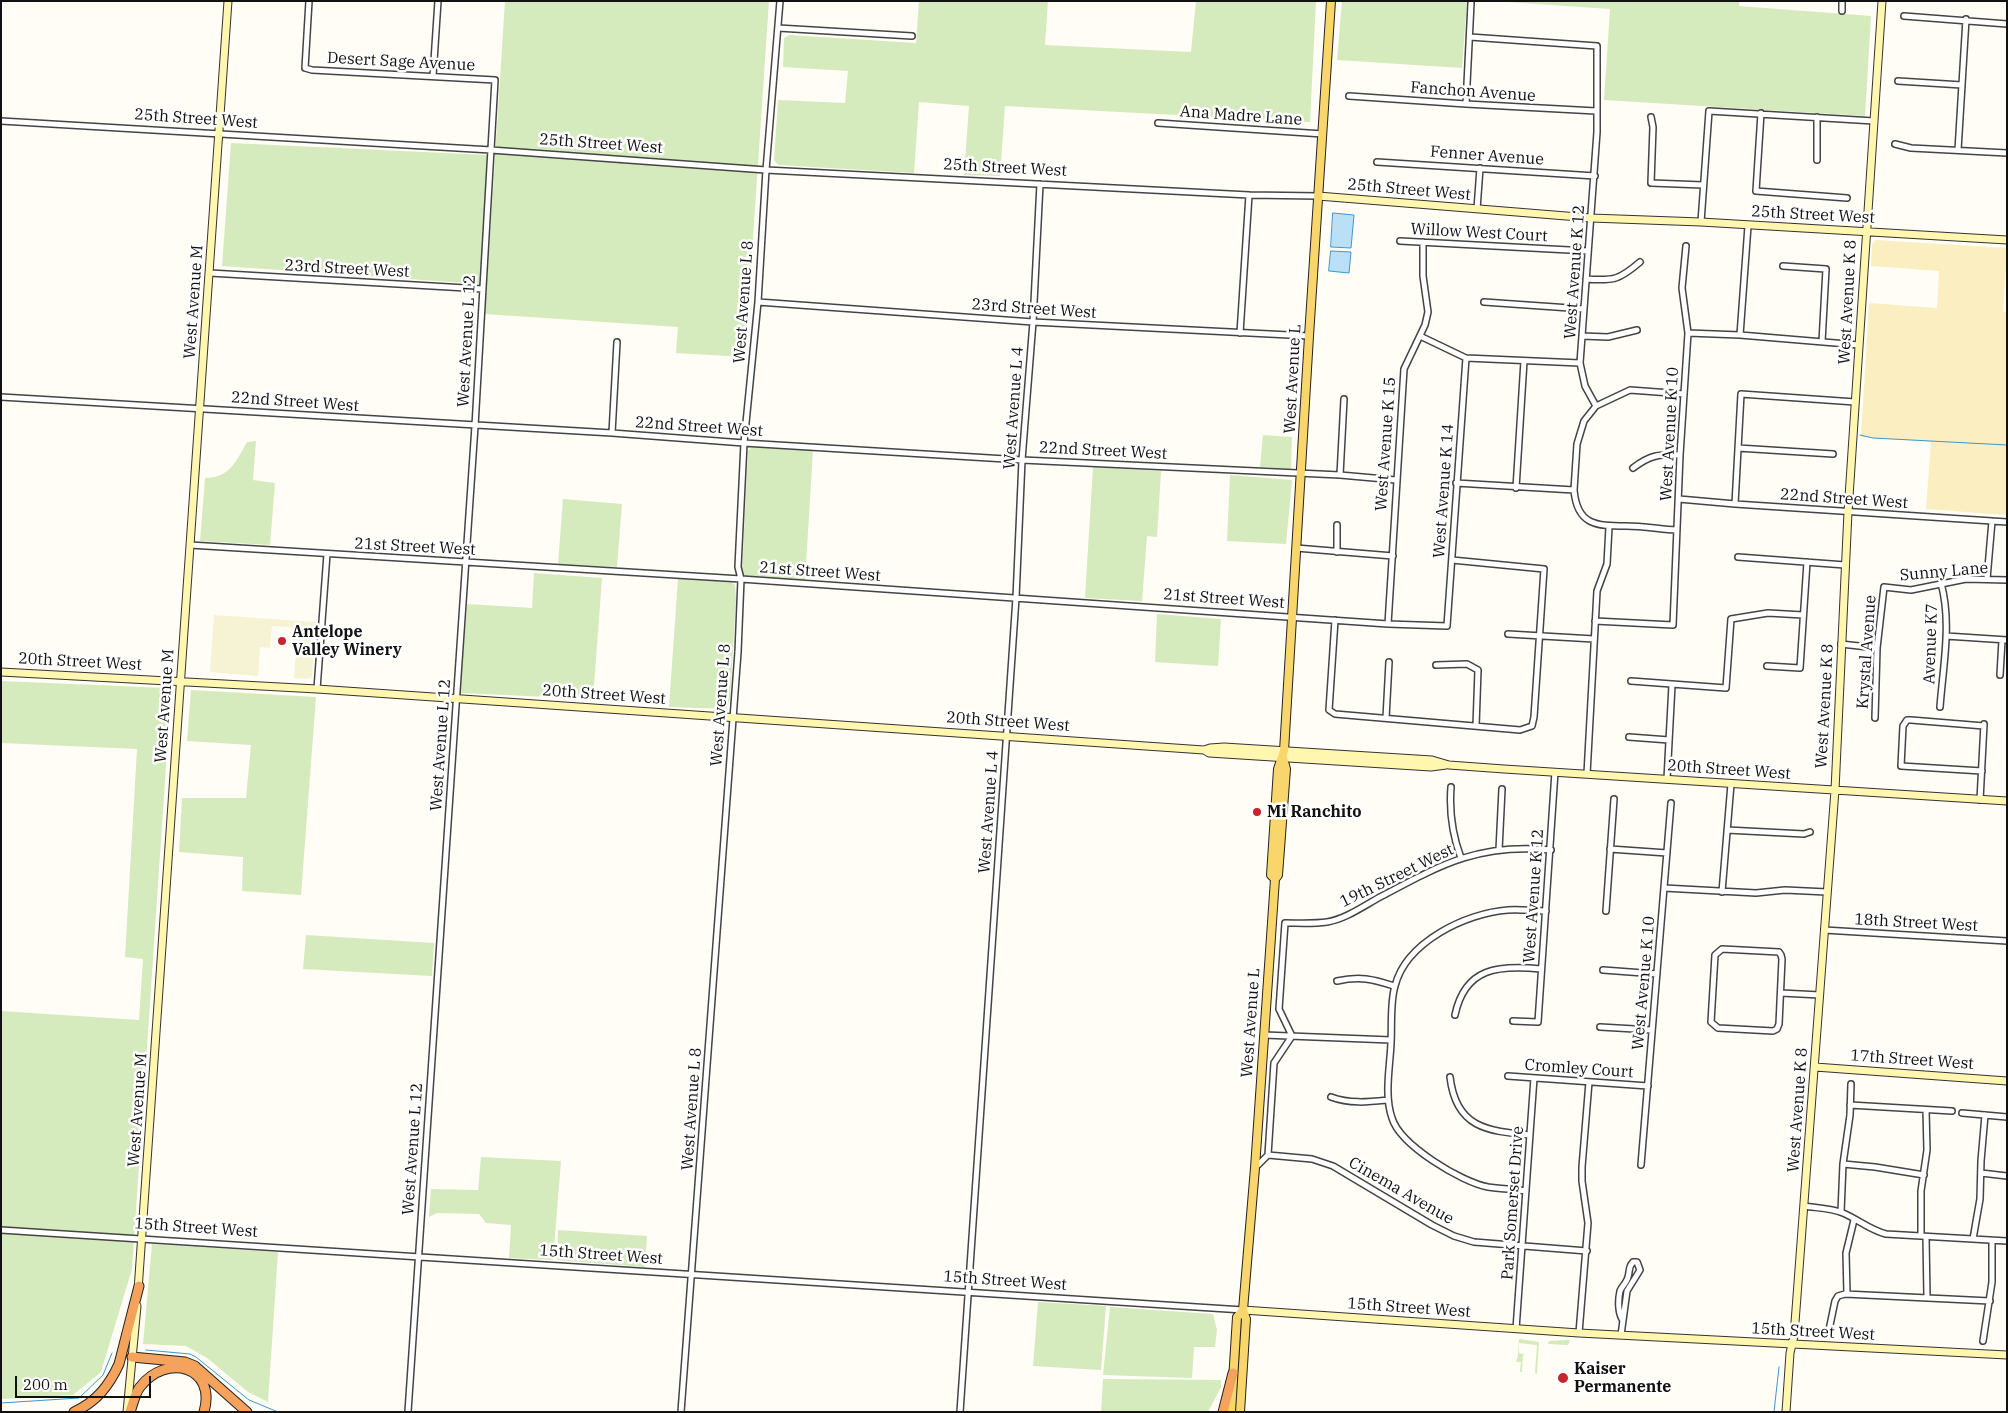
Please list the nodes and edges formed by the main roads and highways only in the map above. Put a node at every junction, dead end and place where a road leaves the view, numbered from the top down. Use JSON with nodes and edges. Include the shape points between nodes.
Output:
{"nodes":[{"id":1,"x":228,"y":1,"type":"edge"},
{"id":2,"x":1331,"y":1,"type":"edge"},
{"id":3,"x":1882,"y":1,"type":"edge"},
{"id":4,"x":1318,"y":196,"type":"junction"},
{"id":5,"x":1866,"y":232,"type":"junction"},
{"id":6,"x":2007,"y":240,"type":"edge"},
{"id":7,"x":1,"y":672,"type":"edge"},
{"id":8,"x":180,"y":682,"type":"junction"},
{"id":9,"x":1284,"y":754,"type":"junction"},
{"id":10,"x":1835,"y":790,"type":"junction"},
{"id":11,"x":2007,"y":802,"type":"edge"},
{"id":12,"x":1815,"y":1067,"type":"junction"},
{"id":13,"x":2007,"y":1081,"type":"edge"},
{"id":14,"x":139,"y":1286,"type":"junction"},
{"id":15,"x":1243,"y":1310,"type":"junction"},
{"id":16,"x":1792,"y":1345,"type":"junction"},
{"id":17,"x":2007,"y":1355,"type":"edge"},
{"id":18,"x":132,"y":1357,"type":"junction"},
{"id":19,"x":1233,"y":1373,"type":"junction"},
{"id":20,"x":74,"y":1412,"type":"edge"},
{"id":21,"x":128,"y":1412,"type":"edge"},
{"id":22,"x":204,"y":1412,"type":"edge"},
{"id":23,"x":247,"y":1412,"type":"edge"},
{"id":24,"x":1223,"y":1412,"type":"edge"},
{"id":25,"x":1231,"y":1412,"type":"edge"},
{"id":26,"x":1240,"y":1412,"type":"edge"},
{"id":27,"x":1786,"y":1412,"type":"edge"}],
"edges":[{"from":1,"to":8,"type":"main road","name":"West Avenue M"},
{"from":2,"to":4,"type":"main road","name":"West Avenue L"},
{"from":3,"to":5,"type":"main road","name":"West Avenue K 8"},
{"from":4,"to":5,"type":"main road","name":"25th Street West","via":[[1591,218]]},
{"from":4,"to":9,"type":"main road","name":"West Avenue L"},
{"from":5,"to":6,"type":"main road","name":"25th Street West"},
{"from":5,"to":10,"type":"main road","name":"West Avenue K 8"},
{"from":7,"to":8,"type":"main road","name":"20th Street West"},
{"from":8,"to":9,"type":"main road","name":"20th Street West","via":[[1204,750],[1224,747]]},
{"from":8,"to":14,"type":"main road","name":"West Avenue M"},
{"from":9,"to":10,"type":"main road","name":"20th Street West","via":[[1432,760],[1449,765]]},
{"from":9,"to":15,"type":"main road","name":"West Avenue L","via":[[1286,769]]},
{"from":10,"to":11,"type":"main road","name":"20th Street West"},
{"from":10,"to":12,"type":"main road","name":"West Avenue K 8"},
{"from":12,"to":13,"type":"main road","name":"17th Street West"},
{"from":12,"to":16,"type":"main road","name":"West Avenue K 8"},
{"from":14,"to":18,"type":"main road","name":"West Avenue M"},
{"from":14,"to":20,"type":"highway","via":[[114,1376],[97,1397]]},
{"from":15,"to":16,"type":"main road","name":"15th Street West"},
{"from":15,"to":19,"type":"main road","name":"West Avenue L","via":[[1237,1317]]},
{"from":15,"to":26,"type":"main road","name":"West Avenue L","via":[[1246,1319]]},
{"from":16,"to":17,"type":"main road","name":"15th Street West"},
{"from":16,"to":27,"type":"main road","name":"West Avenue K 8"},
{"from":18,"to":21,"type":"main road","name":"West Avenue M"},
{"from":18,"to":23,"type":"highway","via":[[185,1362],[195,1366]]},
{"from":19,"to":24,"type":"highway"},
{"from":19,"to":25,"type":"main road","name":"West Avenue L"},
{"from":21,"to":22,"type":"highway","via":[[139,1388],[159,1370],[174,1367],[188,1370],[203,1384],[206,1397]]}]}
